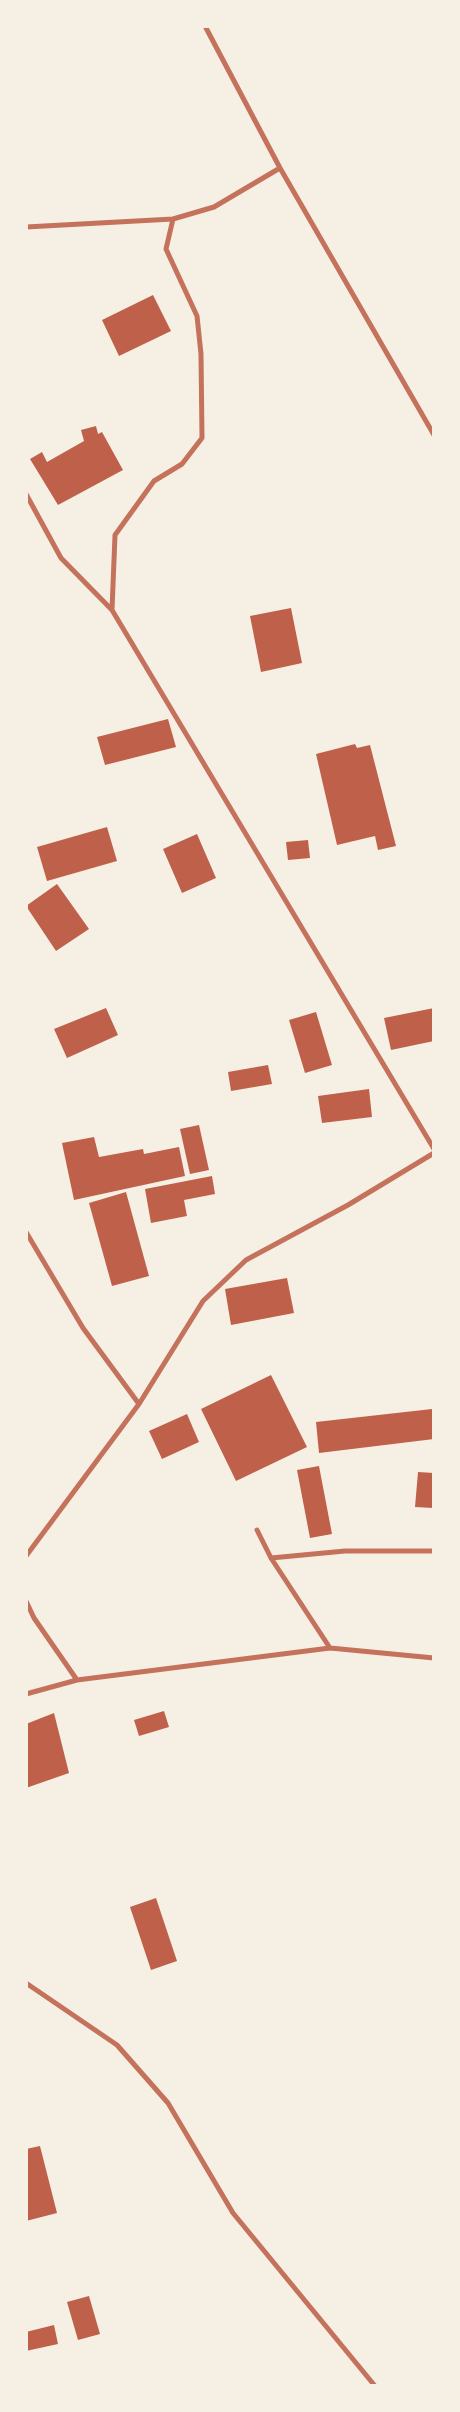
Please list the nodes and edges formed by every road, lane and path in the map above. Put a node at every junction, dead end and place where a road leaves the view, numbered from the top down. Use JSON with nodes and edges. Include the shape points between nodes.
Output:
{"nodes":[{"id":1,"x":205,"y":26,"type":"edge"},
{"id":2,"x":280,"y":168,"type":"junction"},
{"id":3,"x":173,"y":219,"type":"junction"},
{"id":4,"x":26,"y":226,"type":"edge"},
{"id":5,"x":434,"y":435,"type":"edge"},
{"id":6,"x":26,"y":494,"type":"edge"},
{"id":7,"x":112,"y":610,"type":"junction"},
{"id":8,"x":434,"y":1149,"type":"edge"},
{"id":9,"x":434,"y":1154,"type":"edge"},
{"id":10,"x":26,"y":1232,"type":"edge"},
{"id":11,"x":138,"y":1404,"type":"junction"},
{"id":12,"x":257,"y":1530,"type":"dead end"},
{"id":13,"x":434,"y":1551,"type":"edge"},
{"id":14,"x":26,"y":1556,"type":"edge"},
{"id":15,"x":271,"y":1558,"type":"junction"},
{"id":16,"x":26,"y":1601,"type":"edge"},
{"id":17,"x":330,"y":1648,"type":"junction"},
{"id":18,"x":434,"y":1658,"type":"edge"},
{"id":19,"x":76,"y":1680,"type":"junction"},
{"id":20,"x":26,"y":1694,"type":"edge"},
{"id":21,"x":26,"y":1983,"type":"edge"},
{"id":22,"x":375,"y":2386,"type":"edge"}],
"edges":[{"from":1,"to":2,"type":"street"},
{"from":2,"to":3,"type":"street","via":[[214,207]]},
{"from":2,"to":5,"type":"street"},
{"from":3,"to":4,"type":"street"},
{"from":3,"to":7,"type":"street","via":[[166,249],[197,316],[202,438],[182,464],[154,481],[114,535]]},
{"from":6,"to":7,"type":"street","via":[[61,558]]},
{"from":7,"to":8,"type":"street"},
{"from":9,"to":11,"type":"street","via":[[246,1260],[203,1301]]},
{"from":10,"to":11,"type":"street","via":[[83,1328]]},
{"from":11,"to":14,"type":"street"},
{"from":12,"to":15,"type":"street"},
{"from":13,"to":15,"type":"street","via":[[345,1551]]},
{"from":15,"to":17,"type":"street"},
{"from":16,"to":19,"type":"street"},
{"from":17,"to":18,"type":"street"},
{"from":17,"to":19,"type":"street"},
{"from":19,"to":20,"type":"street"},
{"from":21,"to":22,"type":"street","via":[[124,2052],[168,2103],[233,2213]]}]}
